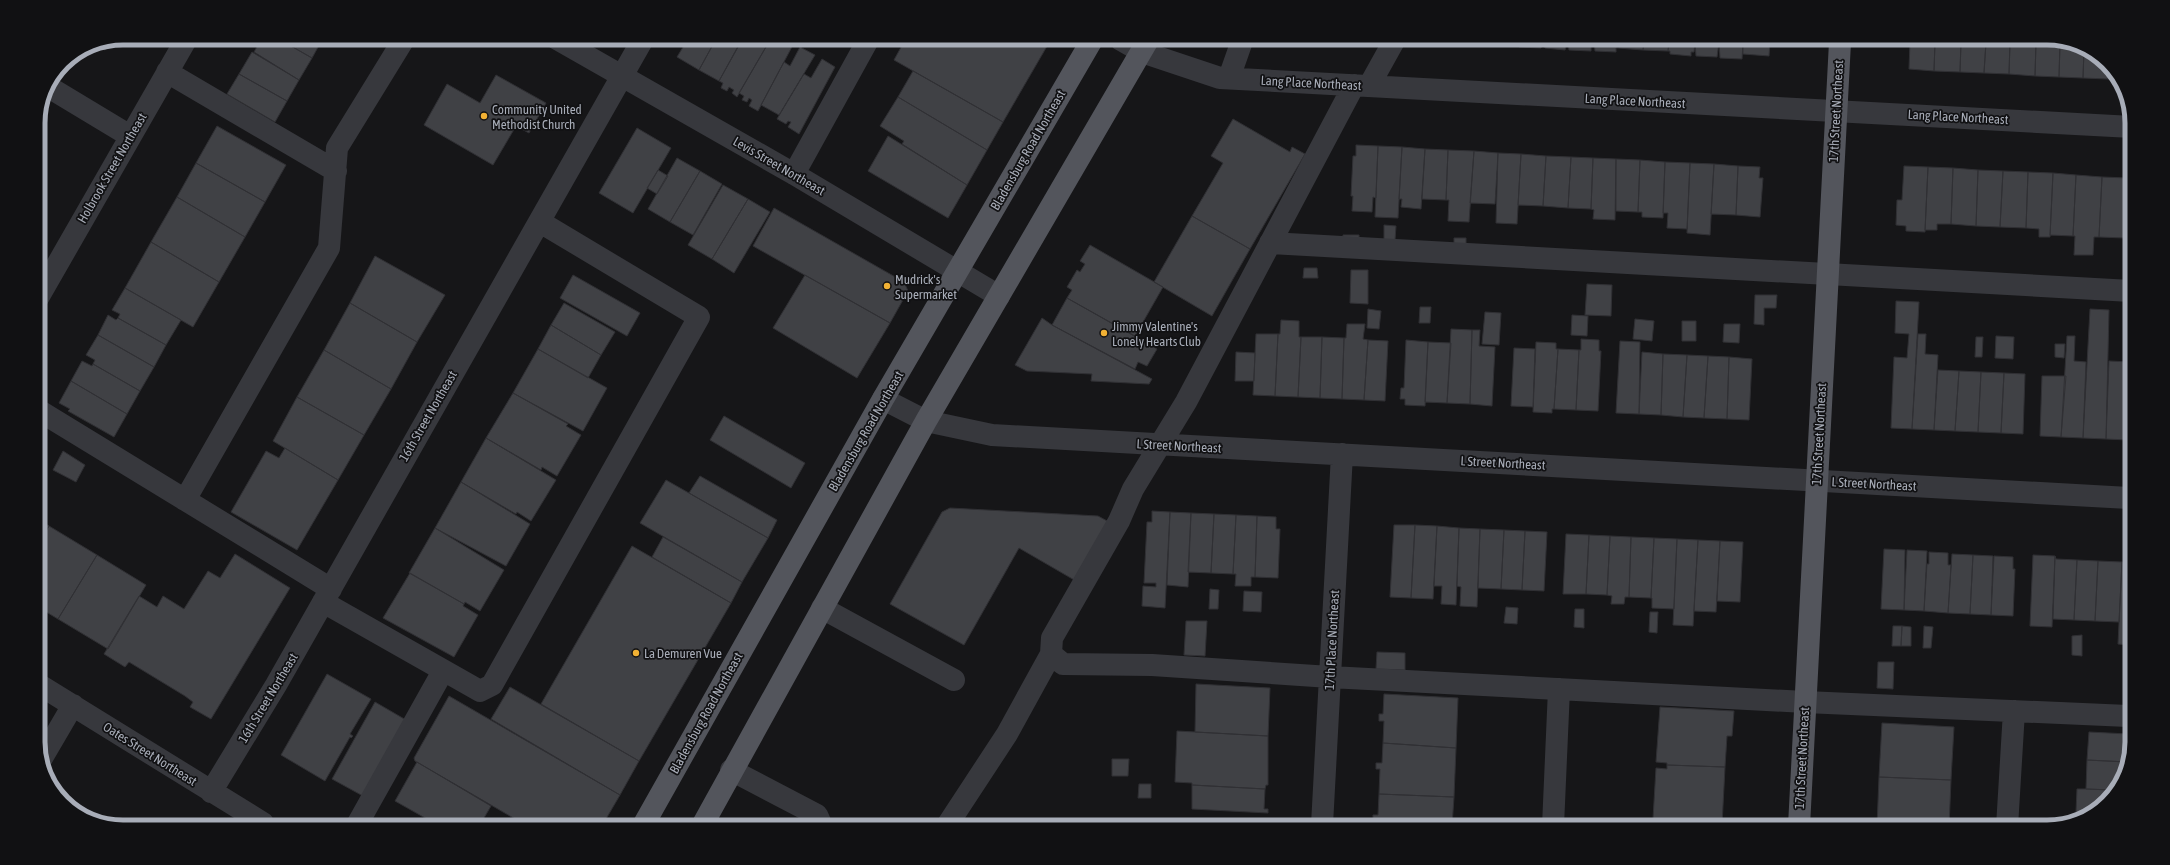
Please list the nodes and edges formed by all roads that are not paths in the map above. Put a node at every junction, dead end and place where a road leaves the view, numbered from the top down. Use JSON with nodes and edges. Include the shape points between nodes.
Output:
{"nodes":[{"id":1,"x":183,"y":45,"type":"edge"},
{"id":2,"x":400,"y":45,"type":"edge"},
{"id":3,"x":567,"y":45,"type":"edge"},
{"id":4,"x":639,"y":45,"type":"edge"},
{"id":5,"x":862,"y":45,"type":"edge"},
{"id":6,"x":1089,"y":45,"type":"edge"},
{"id":7,"x":1241,"y":45,"type":"edge"},
{"id":8,"x":1391,"y":45,"type":"edge"},
{"id":9,"x":1840,"y":45,"type":"edge"},
{"id":10,"x":1145,"y":46,"type":"edge"},
{"id":11,"x":167,"y":72,"type":"junction"},
{"id":12,"x":621,"y":76,"type":"junction"},
{"id":13,"x":1229,"y":78,"type":"junction"},
{"id":14,"x":1362,"y":86,"type":"junction"},
{"id":15,"x":53,"y":89,"type":"edge"},
{"id":16,"x":1836,"y":110,"type":"junction"},
{"id":17,"x":2125,"y":127,"type":"edge"},
{"id":18,"x":130,"y":136,"type":"junction"},
{"id":19,"x":336,"y":171,"type":"junction"},
{"id":20,"x":794,"y":174,"type":"junction"},
{"id":21,"x":540,"y":222,"type":"junction"},
{"id":22,"x":1270,"y":244,"type":"junction"},
{"id":23,"x":957,"y":271,"type":"junction"},
{"id":24,"x":1828,"y":275,"type":"junction"},
{"id":25,"x":45,"y":286,"type":"edge"},
{"id":26,"x":2125,"y":291,"type":"edge"},
{"id":27,"x":999,"y":296,"type":"junction"},
{"id":28,"x":883,"y":399,"type":"junction"},
{"id":29,"x":45,"y":414,"type":"edge"},
{"id":30,"x":926,"y":421,"type":"junction"},
{"id":31,"x":1160,"y":445,"type":"junction"},
{"id":32,"x":1342,"y":454,"type":"junction"},
{"id":33,"x":1816,"y":481,"type":"junction"},
{"id":34,"x":2125,"y":498,"type":"edge"},
{"id":35,"x":185,"y":500,"type":"junction"},
{"id":36,"x":327,"y":596,"type":"junction"},
{"id":37,"x":822,"y":608,"type":"junction"},
{"id":38,"x":1051,"y":654,"type":"junction"},
{"id":39,"x":443,"y":671,"type":"junction"},
{"id":40,"x":1330,"y":677,"type":"junction"},
{"id":41,"x":954,"y":680,"type":"dead end"},
{"id":42,"x":45,"y":688,"type":"edge"},
{"id":43,"x":1559,"y":689,"type":"junction"},
{"id":44,"x":1805,"y":702,"type":"junction"},
{"id":45,"x":73,"y":705,"type":"junction"},
{"id":46,"x":2014,"y":711,"type":"junction"},
{"id":47,"x":2125,"y":716,"type":"edge"},
{"id":48,"x":46,"y":752,"type":"edge"},
{"id":49,"x":731,"y":770,"type":"junction"},
{"id":50,"x":211,"y":792,"type":"junction"},
{"id":51,"x":258,"y":820,"type":"edge"},
{"id":52,"x":360,"y":820,"type":"edge"},
{"id":53,"x":646,"y":820,"type":"edge"},
{"id":54,"x":705,"y":820,"type":"edge"},
{"id":55,"x":819,"y":820,"type":"edge"},
{"id":56,"x":951,"y":820,"type":"edge"},
{"id":57,"x":1322,"y":820,"type":"edge"},
{"id":58,"x":1553,"y":820,"type":"edge"},
{"id":59,"x":1799,"y":820,"type":"edge"},
{"id":60,"x":2007,"y":820,"type":"edge"}],
"edges":[{"from":1,"to":11,"type":"street","name":"Holbrook Street Northeast"},
{"from":2,"to":19,"type":"street","via":[[337,148]]},
{"from":3,"to":12,"type":"street","name":"Levis Street Northeast"},
{"from":4,"to":12,"type":"street","name":"16th Street Northeast"},
{"from":5,"to":20,"type":"street"},
{"from":6,"to":23,"type":"main road","name":"Bladensburg Road Northeast"},
{"from":7,"to":13,"type":"street"},
{"from":8,"to":14,"type":"street"},
{"from":9,"to":16,"type":"main road","name":"17th Street Northeast"},
{"from":10,"to":13,"type":"street","name":"Lang Place Northeast","via":[[1220,78]]},
{"from":10,"to":27,"type":"main road"},
{"from":11,"to":18,"type":"street","name":"Holbrook Street Northeast"},
{"from":11,"to":19,"type":"street"},
{"from":12,"to":20,"type":"street","name":"Levis Street Northeast"},
{"from":12,"to":21,"type":"street","name":"16th Street Northeast"},
{"from":13,"to":14,"type":"street","name":"Lang Place Northeast"},
{"from":14,"to":16,"type":"street","name":"Lang Place Northeast"},
{"from":14,"to":22,"type":"street"},
{"from":15,"to":18,"type":"street"},
{"from":16,"to":17,"type":"street","name":"Lang Place Northeast"},
{"from":16,"to":24,"type":"main road","name":"17th Street Northeast"},
{"from":18,"to":25,"type":"street","name":"Holbrook Street Northeast"},
{"from":19,"to":35,"type":"street","via":[[329,248]]},
{"from":20,"to":23,"type":"street","name":"Levis Street Northeast"},
{"from":21,"to":36,"type":"street","name":"16th Street Northeast"},
{"from":21,"to":39,"type":"street","via":[[699,316],[492,685],[480,691]]},
{"from":22,"to":24,"type":"street"},
{"from":22,"to":31,"type":"street","via":[[1186,402]]},
{"from":23,"to":27,"type":"street","name":"Levis Street Northeast"},
{"from":23,"to":28,"type":"main road","name":"Bladensburg Road Northeast"},
{"from":24,"to":26,"type":"street"},
{"from":24,"to":33,"type":"main road","name":"17th Street Northeast"},
{"from":27,"to":30,"type":"main road"},
{"from":28,"to":30,"type":"street","name":"L Street Northeast"},
{"from":28,"to":53,"type":"main road","name":"Bladensburg Road Northeast"},
{"from":29,"to":35,"type":"street"},
{"from":30,"to":31,"type":"street","name":"L Street Northeast","via":[[992,435]]},
{"from":30,"to":37,"type":"main road"},
{"from":31,"to":32,"type":"street","name":"L Street Northeast"},
{"from":31,"to":38,"type":"street","via":[[1133,489],[1118,521],[1052,638]]},
{"from":32,"to":33,"type":"street","name":"L Street Northeast"},
{"from":32,"to":40,"type":"street","name":"17th Place Northeast"},
{"from":33,"to":34,"type":"street","name":"L Street Northeast"},
{"from":33,"to":44,"type":"main road","name":"17th Street Northeast"},
{"from":35,"to":36,"type":"street"},
{"from":36,"to":39,"type":"street"},
{"from":36,"to":50,"type":"street","name":"16th Street Northeast"},
{"from":37,"to":41,"type":"street"},
{"from":37,"to":49,"type":"main road"},
{"from":38,"to":40,"type":"street","via":[[1063,664],[1152,665]]},
{"from":38,"to":56,"type":"street","via":[[1007,734]]},
{"from":39,"to":52,"type":"street"},
{"from":40,"to":43,"type":"street"},
{"from":40,"to":57,"type":"street","name":"17th Place Northeast"},
{"from":42,"to":45,"type":"street","name":"Oates Street Northeast"},
{"from":43,"to":44,"type":"street"},
{"from":43,"to":58,"type":"street"},
{"from":44,"to":46,"type":"street"},
{"from":44,"to":59,"type":"main road","name":"17th Street Northeast"},
{"from":45,"to":48,"type":"street"},
{"from":45,"to":50,"type":"street","name":"Oates Street Northeast"},
{"from":46,"to":47,"type":"street"},
{"from":46,"to":60,"type":"street"},
{"from":49,"to":54,"type":"main road"},
{"from":49,"to":55,"type":"street","via":[[816,815]]},
{"from":50,"to":51,"type":"street","name":"Oates Street Northeast"}]}
